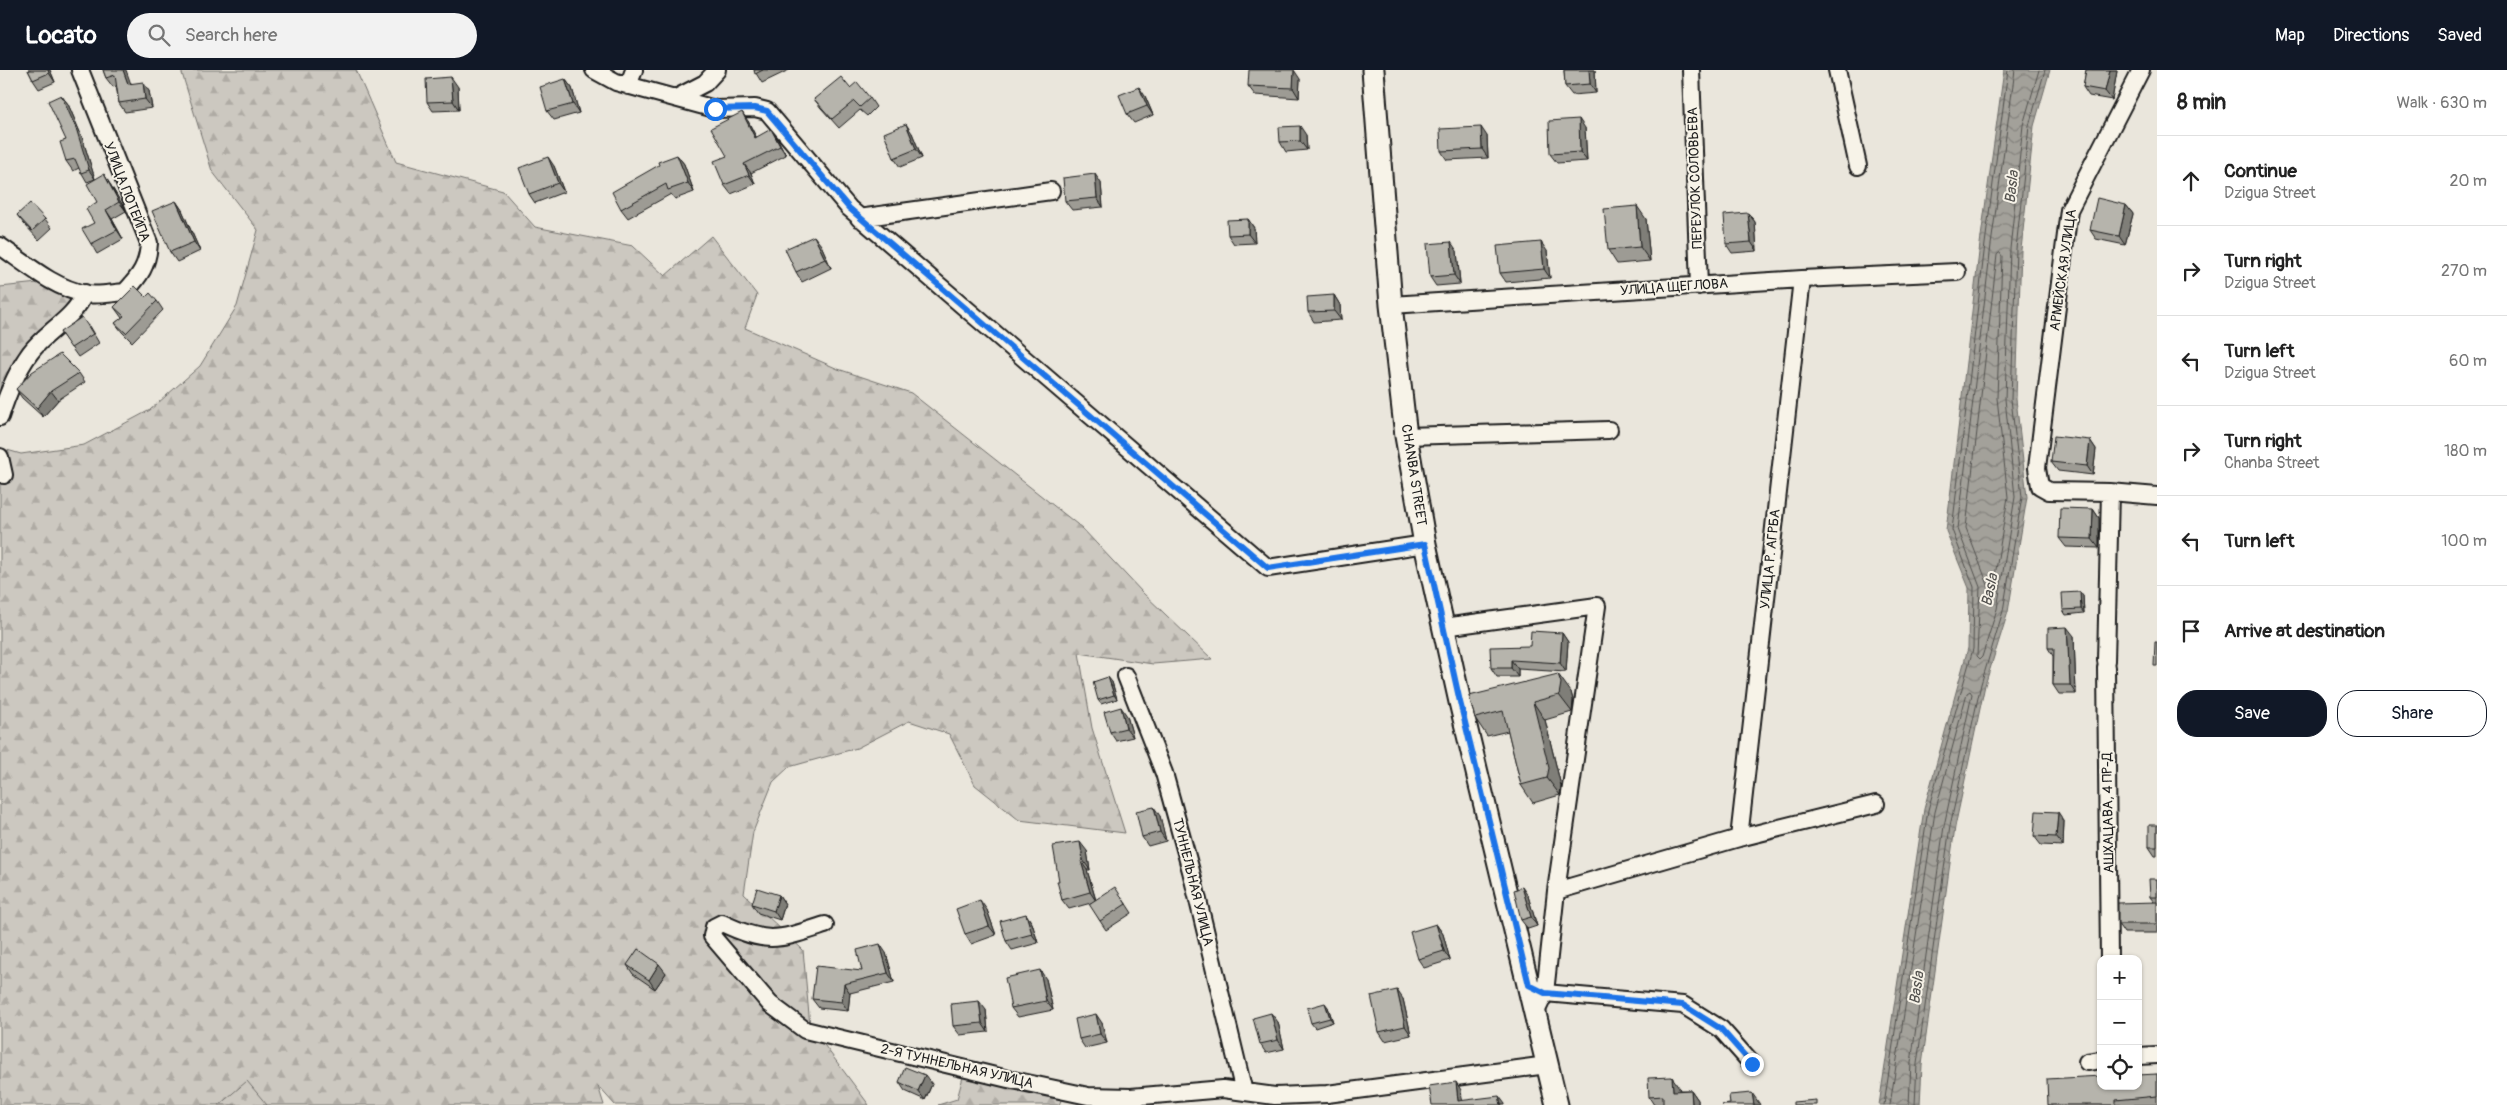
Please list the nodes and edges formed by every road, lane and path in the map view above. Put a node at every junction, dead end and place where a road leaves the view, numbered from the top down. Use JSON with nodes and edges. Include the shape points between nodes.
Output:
{"nodes":[{"id":1,"x":80,"y":70,"type":"edge"},
{"id":2,"x":594,"y":70,"type":"edge"},
{"id":3,"x":634,"y":70,"type":"edge"},
{"id":4,"x":717,"y":70,"type":"edge"},
{"id":5,"x":1373,"y":70,"type":"edge"},
{"id":6,"x":1691,"y":70,"type":"edge"},
{"id":7,"x":1837,"y":70,"type":"edge"},
{"id":8,"x":2141,"y":70,"type":"edge"},
{"id":9,"x":628,"y":86,"type":"junction"},
{"id":10,"x":676,"y":98,"type":"junction"},
{"id":11,"x":1858,"y":166,"type":"dead end"},
{"id":12,"x":1051,"y":191,"type":"dead end"},
{"id":13,"x":859,"y":218,"type":"junction"},
{"id":14,"x":0,"y":246,"type":"edge"},
{"id":15,"x":1957,"y":272,"type":"dead end"},
{"id":16,"x":1802,"y":279,"type":"junction"},
{"id":17,"x":1699,"y":286,"type":"junction"},
{"id":18,"x":85,"y":294,"type":"junction"},
{"id":19,"x":1391,"y":305,"type":"junction"},
{"id":20,"x":0,"y":417,"type":"edge"},
{"id":21,"x":1609,"y":430,"type":"dead end"},
{"id":22,"x":1406,"y":436,"type":"junction"},
{"id":23,"x":0,"y":457,"type":"edge"},
{"id":24,"x":4,"y":475,"type":"dead end"},
{"id":25,"x":2110,"y":492,"type":"junction"},
{"id":26,"x":2157,"y":496,"type":"edge"},
{"id":27,"x":1425,"y":544,"type":"junction"},
{"id":28,"x":1444,"y":626,"type":"junction"},
{"id":29,"x":1126,"y":676,"type":"dead end"},
{"id":30,"x":1876,"y":804,"type":"dead end"},
{"id":31,"x":1739,"y":838,"type":"junction"},
{"id":32,"x":1556,"y":891,"type":"junction"},
{"id":33,"x":825,"y":925,"type":"dead end"},
{"id":34,"x":2109,"y":955,"type":"edge"},
{"id":35,"x":1537,"y":997,"type":"junction"},
{"id":36,"x":2157,"y":1055,"type":"edge"},
{"id":37,"x":2142,"y":1056,"type":"edge"},
{"id":38,"x":1752,"y":1064,"type":"dead end"},
{"id":39,"x":1547,"y":1065,"type":"junction"},
{"id":40,"x":1244,"y":1092,"type":"junction"},
{"id":41,"x":1557,"y":1105,"type":"edge"}],
"edges":[{"from":1,"to":18,"type":"street","name":"УЛИЦА ПОТЕЙПА","via":[[149,243],[148,258],[141,274],[125,292]]},
{"from":2,"to":9,"type":"street"},
{"from":3,"to":9,"type":"street"},
{"from":4,"to":10,"type":"street","via":[[705,83]]},
{"from":5,"to":19,"type":"street","name":"CHANBA STREET"},
{"from":6,"to":17,"type":"street","name":"ПЕРЕУЛОК СОЛОВЬЕВА"},
{"from":7,"to":11,"type":"street"},
{"from":8,"to":25,"type":"street","name":"АРМЕЙСКАЯ УЛИЦА","via":[[2069,210],[2037,468],[2040,486],[2049,491]]},
{"from":9,"to":10,"type":"street"},
{"from":10,"to":13,"type":"street","via":[[715,109],[755,108],[767,111]]},
{"from":12,"to":13,"type":"street"},
{"from":13,"to":27,"type":"street","via":[[1268,568]]},
{"from":14,"to":18,"type":"street","name":"УЛИЦА ПОТЕЙПА","via":[[38,272]]},
{"from":15,"to":16,"type":"street","name":"УЛИЦА ЩЕГЛОВА"},
{"from":16,"to":17,"type":"street","name":"УЛИЦА ЩЕГЛОВА"},
{"from":16,"to":31,"type":"street","name":"УЛИЦА Р. АГРБА"},
{"from":17,"to":19,"type":"street","name":"УЛИЦА ЩЕГЛОВА"},
{"from":18,"to":20,"type":"street","via":[[78,309],[30,353],[9,389]]},
{"from":19,"to":22,"type":"street","name":"CHANBA STREET"},
{"from":21,"to":22,"type":"street"},
{"from":22,"to":27,"type":"street","name":"CHANBA STREET"},
{"from":23,"to":24,"type":"street"},
{"from":25,"to":26,"type":"street"},
{"from":25,"to":34,"type":"street","name":"АШХАЦАВА, 4 ПР-Д","via":[[2106,664]]},
{"from":27,"to":28,"type":"street","name":"CHANBA STREET"},
{"from":28,"to":32,"type":"street","via":[[1597,606]]},
{"from":28,"to":35,"type":"street","name":"CHANBA STREET","via":[[1464,721]]},
{"from":29,"to":40,"type":"street","name":"ТУННЕЛЬНАЯ УЛИЦА","via":[[1164,773]]},
{"from":30,"to":31,"type":"street"},
{"from":31,"to":32,"type":"street"},
{"from":32,"to":35,"type":"street"},
{"from":33,"to":40,"type":"street","name":"2-Я ТУННЕЛЬНАЯ УЛИЦА","via":[[783,939],[763,938],[722,923],[714,927],[712,936],[770,1004],[806,1030],[1088,1096],[1222,1090]]},
{"from":35,"to":38,"type":"street","via":[[1683,1005],[1721,1029]]},
{"from":35,"to":39,"type":"street","name":"CHANBA STREET"},
{"from":36,"to":37,"type":"street"},
{"from":39,"to":40,"type":"street","name":"2-Я ТУННЕЛЬНАЯ УЛИЦА","via":[[1327,1094],[1275,1096]]},
{"from":39,"to":41,"type":"street","name":"CHANBA STREET"}]}
